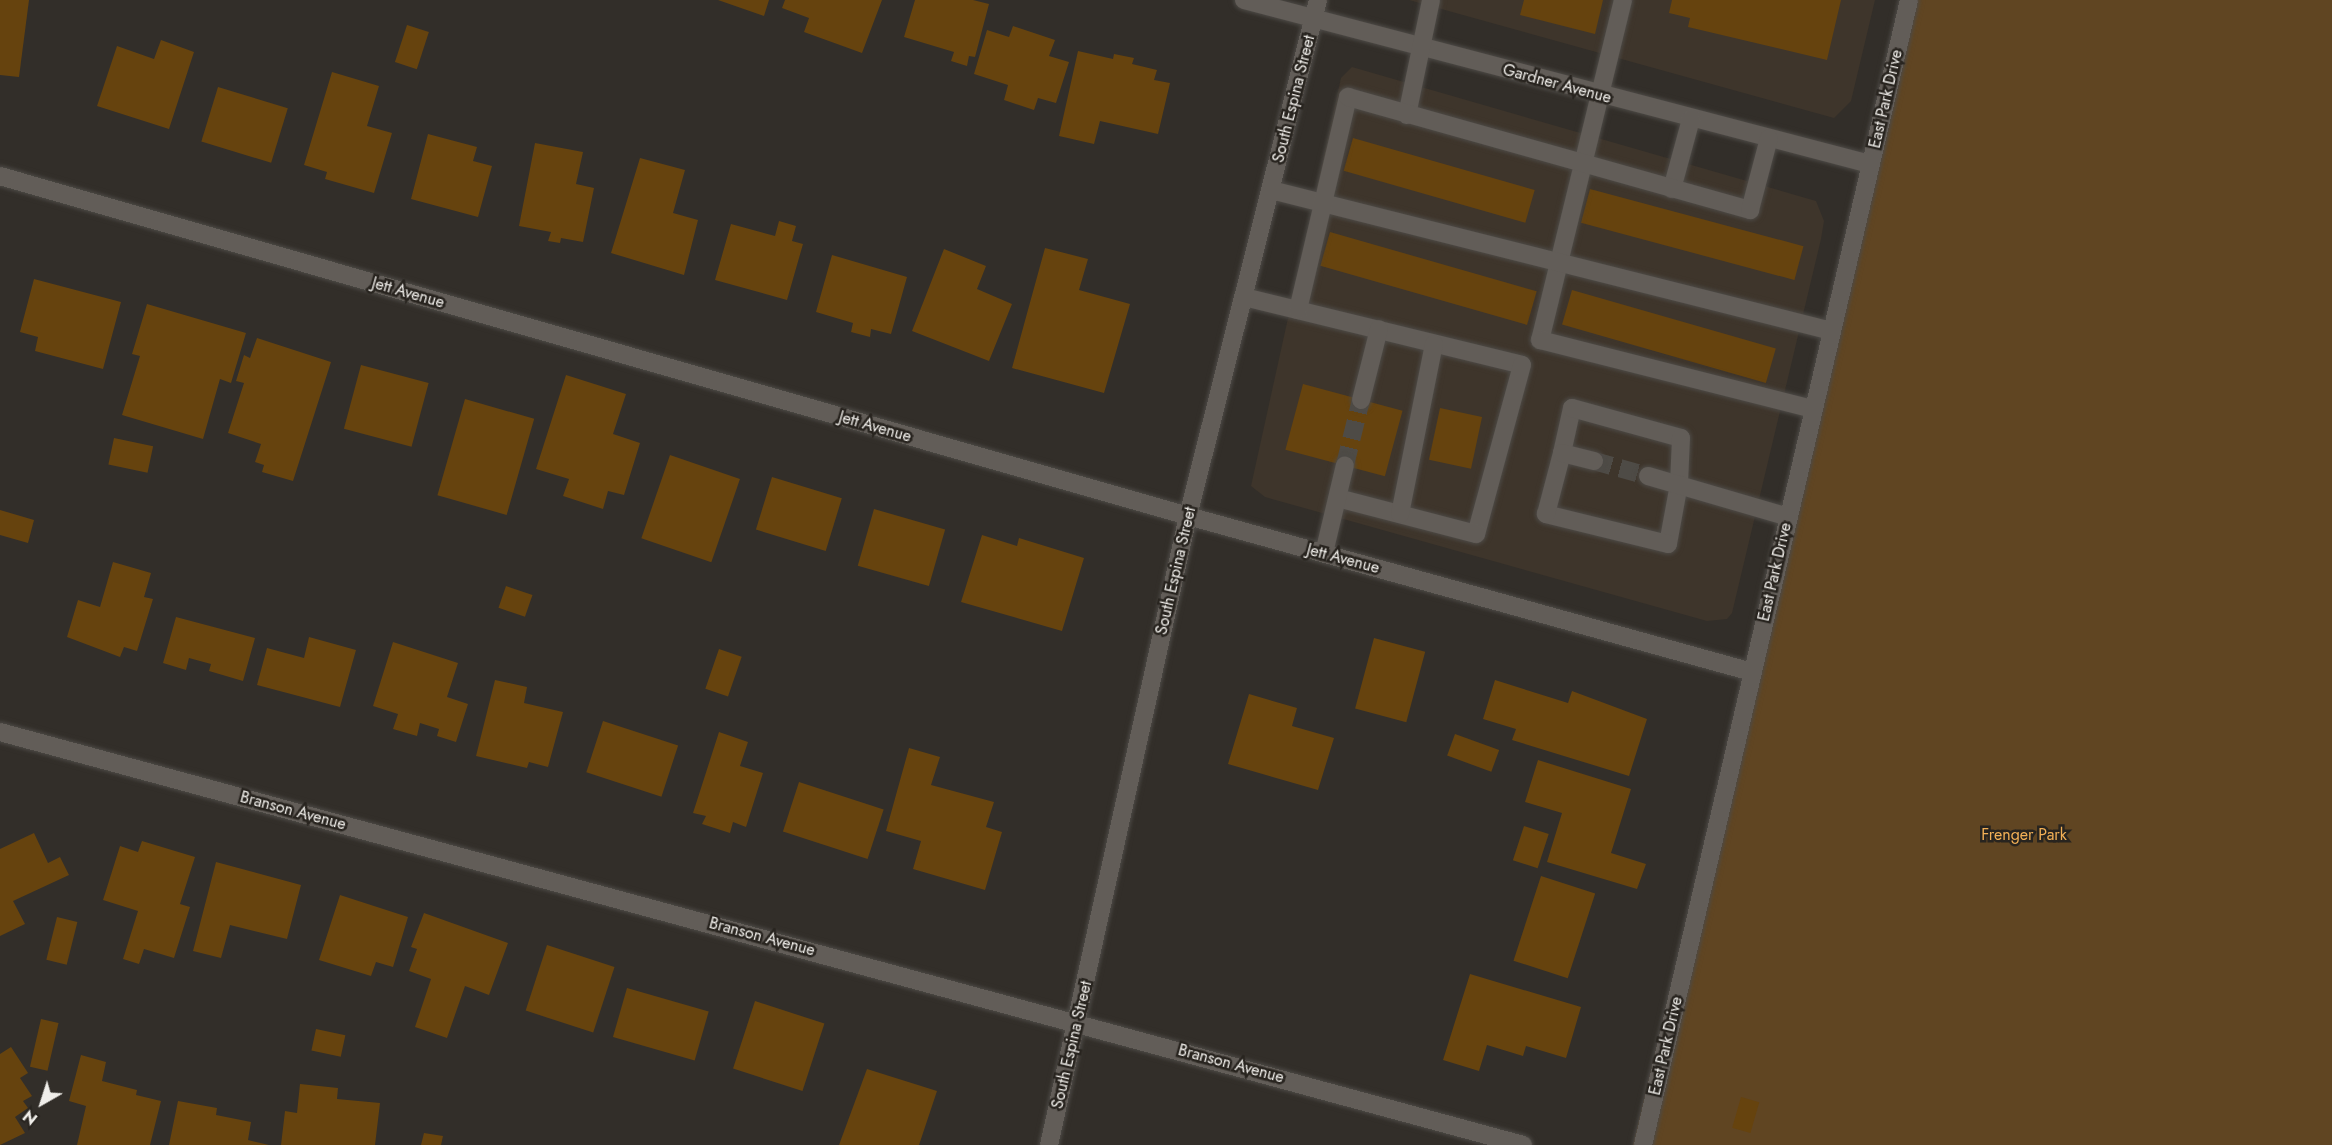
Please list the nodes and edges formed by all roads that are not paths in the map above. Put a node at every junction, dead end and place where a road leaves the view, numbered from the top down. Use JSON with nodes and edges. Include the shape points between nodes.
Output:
{"nodes":[{"id":1,"x":1244,"y":0,"type":"edge"},
{"id":2,"x":1318,"y":0,"type":"edge"},
{"id":3,"x":1431,"y":0,"type":"edge"},
{"id":4,"x":1623,"y":0,"type":"edge"},
{"id":5,"x":1909,"y":0,"type":"edge"},
{"id":6,"x":1314,"y":20,"type":"junction"},
{"id":7,"x":1421,"y":48,"type":"junction"},
{"id":8,"x":1600,"y":95,"type":"junction"},
{"id":9,"x":1407,"y":115,"type":"junction"},
{"id":10,"x":1691,"y":118,"type":"junction"},
{"id":11,"x":1769,"y":138,"type":"junction"},
{"id":12,"x":1870,"y":164,"type":"junction"},
{"id":13,"x":1583,"y":166,"type":"junction"},
{"id":14,"x":0,"y":176,"type":"edge"},
{"id":15,"x":1672,"y":189,"type":"junction"},
{"id":16,"x":1271,"y":190,"type":"junction"},
{"id":17,"x":1323,"y":201,"type":"junction"},
{"id":18,"x":1558,"y":264,"type":"junction"},
{"id":19,"x":1244,"y":297,"type":"junction"},
{"id":20,"x":1298,"y":310,"type":"junction"},
{"id":21,"x":1379,"y":329,"type":"junction"},
{"id":22,"x":1832,"y":331,"type":"junction"},
{"id":23,"x":1540,"y":339,"type":"junction"},
{"id":24,"x":1434,"y":344,"type":"junction"},
{"id":25,"x":1522,"y":365,"type":"junction"},
{"id":26,"x":1361,"y":400,"type":"tunnel mouth"},
{"id":27,"x":1813,"y":409,"type":"junction"},
{"id":28,"x":1562,"y":453,"type":"junction"},
{"id":29,"x":1594,"y":461,"type":"tunnel mouth"},
{"id":30,"x":1345,"y":465,"type":"tunnel mouth"},
{"id":31,"x":1648,"y":476,"type":"tunnel mouth"},
{"id":32,"x":1679,"y":484,"type":"junction"},
{"id":33,"x":1338,"y":498,"type":"junction"},
{"id":34,"x":1400,"y":514,"type":"junction"},
{"id":35,"x":1188,"y":516,"type":"junction"},
{"id":36,"x":1788,"y":517,"type":"junction"},
{"id":37,"x":1324,"y":553,"type":"junction"},
{"id":38,"x":1752,"y":672,"type":"junction"},
{"id":39,"x":0,"y":732,"type":"edge"},
{"id":40,"x":1077,"y":1022,"type":"junction"},
{"id":41,"x":1049,"y":1145,"type":"edge"},
{"id":42,"x":1523,"y":1145,"type":"edge"},
{"id":43,"x":1642,"y":1145,"type":"edge"}],
"edges":[{"from":1,"to":6,"type":"street","name":"Gardner Avenue"},
{"from":2,"to":6,"type":"street","name":"South Espina Street"},
{"from":3,"to":7,"type":"street"},
{"from":4,"to":8,"type":"street"},
{"from":5,"to":12,"type":"street","name":"East Park Drive"},
{"from":6,"to":7,"type":"street","name":"Gardner Avenue"},
{"from":6,"to":16,"type":"street","name":"South Espina Street"},
{"from":7,"to":8,"type":"street","name":"Gardner Avenue"},
{"from":7,"to":9,"type":"street"},
{"from":8,"to":10,"type":"street","name":"Gardner Avenue"},
{"from":8,"to":13,"type":"street"},
{"from":9,"to":13,"type":"street"},
{"from":9,"to":17,"type":"street","via":[[1348,97]]},
{"from":10,"to":11,"type":"street","name":"Gardner Avenue"},
{"from":10,"to":15,"type":"street"},
{"from":11,"to":12,"type":"street","name":"Gardner Avenue"},
{"from":11,"to":15,"type":"street","via":[[1750,210]]},
{"from":12,"to":22,"type":"street","name":"East Park Drive"},
{"from":13,"to":15,"type":"street"},
{"from":13,"to":18,"type":"street"},
{"from":14,"to":35,"type":"street","name":"Jett Avenue"},
{"from":16,"to":17,"type":"street"},
{"from":16,"to":19,"type":"street","name":"South Espina Street"},
{"from":17,"to":18,"type":"street"},
{"from":17,"to":20,"type":"street"},
{"from":18,"to":22,"type":"street"},
{"from":18,"to":23,"type":"street"},
{"from":19,"to":20,"type":"street"},
{"from":19,"to":35,"type":"street","name":"South Espina Street"},
{"from":20,"to":21,"type":"street"},
{"from":21,"to":24,"type":"street"},
{"from":21,"to":26,"type":"street"},
{"from":22,"to":27,"type":"street","name":"East Park Drive"},
{"from":23,"to":25,"type":"street"},
{"from":23,"to":27,"type":"street"},
{"from":24,"to":25,"type":"street"},
{"from":24,"to":34,"type":"street"},
{"from":25,"to":34,"type":"street","via":[[1476,534]]},
{"from":27,"to":36,"type":"street","name":"East Park Drive"},
{"from":28,"to":29,"type":"street"},
{"from":28,"to":32,"type":"street","via":[[1572,408],[1681,438]]},
{"from":28,"to":32,"type":"street","via":[[1546,514],[1668,544]]},
{"from":30,"to":33,"type":"street"},
{"from":31,"to":32,"type":"street"},
{"from":32,"to":36,"type":"street"},
{"from":33,"to":34,"type":"street"},
{"from":33,"to":37,"type":"street"},
{"from":35,"to":37,"type":"street","name":"Jett Avenue"},
{"from":35,"to":40,"type":"street","name":"South Espina Street"},
{"from":36,"to":38,"type":"street","name":"East Park Drive"},
{"from":37,"to":38,"type":"street","name":"Jett Avenue"},
{"from":38,"to":43,"type":"street","name":"East Park Drive"},
{"from":39,"to":40,"type":"street","name":"Branson Avenue"},
{"from":40,"to":41,"type":"street","name":"South Espina Street"},
{"from":40,"to":42,"type":"street","name":"Branson Avenue"}]}
